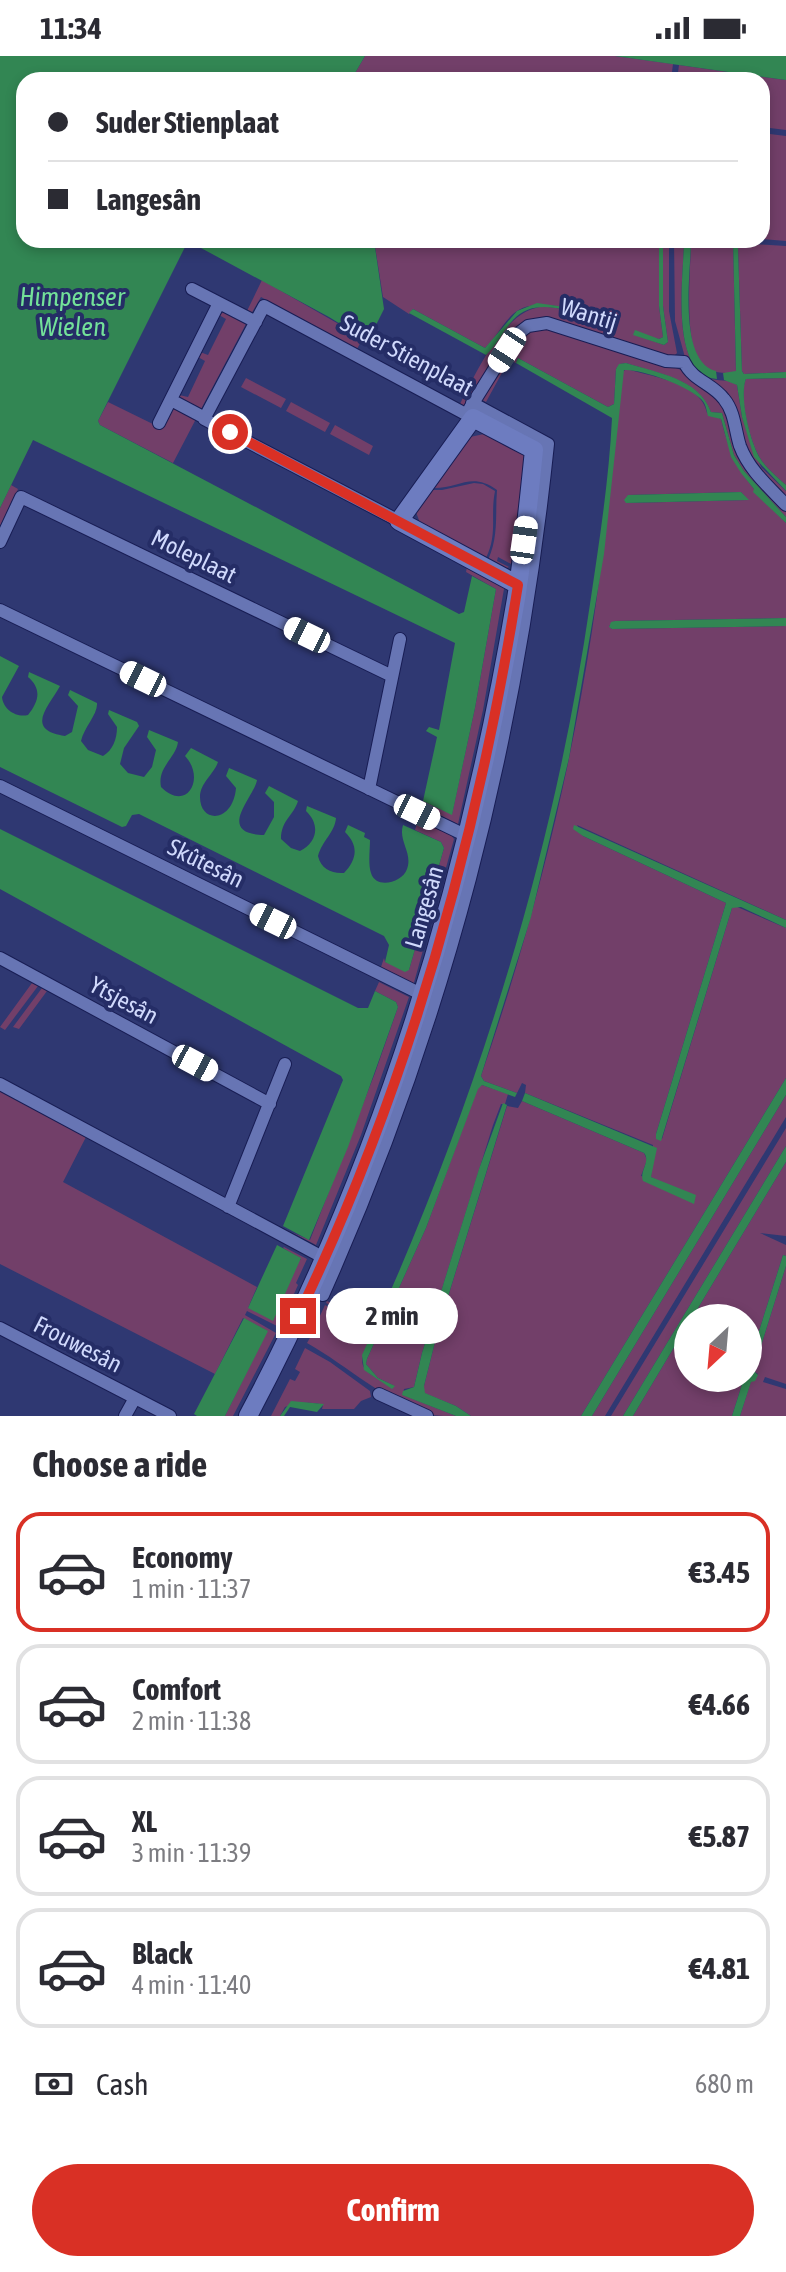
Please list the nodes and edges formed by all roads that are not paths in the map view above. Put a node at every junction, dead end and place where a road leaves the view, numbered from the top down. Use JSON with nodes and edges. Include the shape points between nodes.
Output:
{"nodes":[{"id":1,"x":192,"y":289,"type":"dead end"},
{"id":2,"x":219,"y":303,"type":"junction"},
{"id":3,"x":256,"y":322,"type":"junction"},
{"id":4,"x":171,"y":400,"type":"junction"},
{"id":5,"x":470,"y":412,"type":"junction"},
{"id":6,"x":205,"y":418,"type":"junction"},
{"id":7,"x":159,"y":423,"type":"dead end"},
{"id":8,"x":786,"y":505,"type":"edge"},
{"id":9,"x":399,"y":521,"type":"junction"},
{"id":10,"x":0,"y":542,"type":"edge"},
{"id":11,"x":524,"y":588,"type":"junction"},
{"id":12,"x":0,"y":610,"type":"edge"},
{"id":13,"x":400,"y":639,"type":"dead end"},
{"id":14,"x":392,"y":676,"type":"junction"},
{"id":15,"x":0,"y":786,"type":"edge"},
{"id":16,"x":369,"y":789,"type":"junction"},
{"id":17,"x":474,"y":840,"type":"junction"},
{"id":18,"x":0,"y":958,"type":"edge"},
{"id":19,"x":429,"y":998,"type":"junction"},
{"id":20,"x":285,"y":1064,"type":"dead end"},
{"id":21,"x":0,"y":1084,"type":"edge"},
{"id":22,"x":270,"y":1104,"type":"junction"},
{"id":23,"x":228,"y":1207,"type":"junction"},
{"id":24,"x":330,"y":1261,"type":"junction"},
{"id":25,"x":323,"y":1295,"type":"dead end"},
{"id":26,"x":0,"y":1328,"type":"edge"},
{"id":27,"x":379,"y":1394,"type":"dead end"},
{"id":28,"x":135,"y":1398,"type":"junction"},
{"id":29,"x":125,"y":1416,"type":"edge"},
{"id":30,"x":170,"y":1416,"type":"edge"},
{"id":31,"x":248,"y":1416,"type":"edge"},
{"id":32,"x":427,"y":1416,"type":"edge"}],
"edges":[{"from":1,"to":2,"type":"street"},
{"from":2,"to":3,"type":"street"},
{"from":2,"to":4,"type":"street"},
{"from":3,"to":5,"type":"street","name":"Suder Stienplaat","via":[[264,306]]},
{"from":3,"to":6,"type":"street"},
{"from":4,"to":6,"type":"street"},
{"from":4,"to":7,"type":"street"},
{"from":5,"to":8,"type":"street","name":"Wantij","via":[[515,336],[537,323],[684,362],[697,380],[724,399],[748,463]]},
{"from":5,"to":9,"type":"street","name":"Suder Stienplaat"},
{"from":5,"to":11,"type":"street","name":"Langesân","via":[[534,450]]},
{"from":6,"to":9,"type":"street"},
{"from":9,"to":11,"type":"street"},
{"from":10,"to":14,"type":"street","name":"Moleplaat","via":[[21,497]]},
{"from":11,"to":17,"type":"street","name":"Langesân"},
{"from":12,"to":16,"type":"street"},
{"from":13,"to":14,"type":"street"},
{"from":14,"to":16,"type":"street"},
{"from":15,"to":19,"type":"street","name":"Skûtesân"},
{"from":16,"to":17,"type":"street"},
{"from":17,"to":19,"type":"street","name":"Langesân"},
{"from":18,"to":22,"type":"street","name":"Ytsjesân"},
{"from":19,"to":24,"type":"street","name":"Langesân"},
{"from":20,"to":22,"type":"street"},
{"from":21,"to":23,"type":"street"},
{"from":22,"to":23,"type":"street"},
{"from":23,"to":24,"type":"street"},
{"from":24,"to":25,"type":"street","name":"Langesân"},
{"from":24,"to":31,"type":"street","name":"Langesân"},
{"from":26,"to":28,"type":"street","name":"Frouwesân"},
{"from":27,"to":32,"type":"street"},
{"from":28,"to":29,"type":"street","name":"Frouwesân"},
{"from":28,"to":30,"type":"street","name":"Frouwesân"}]}
